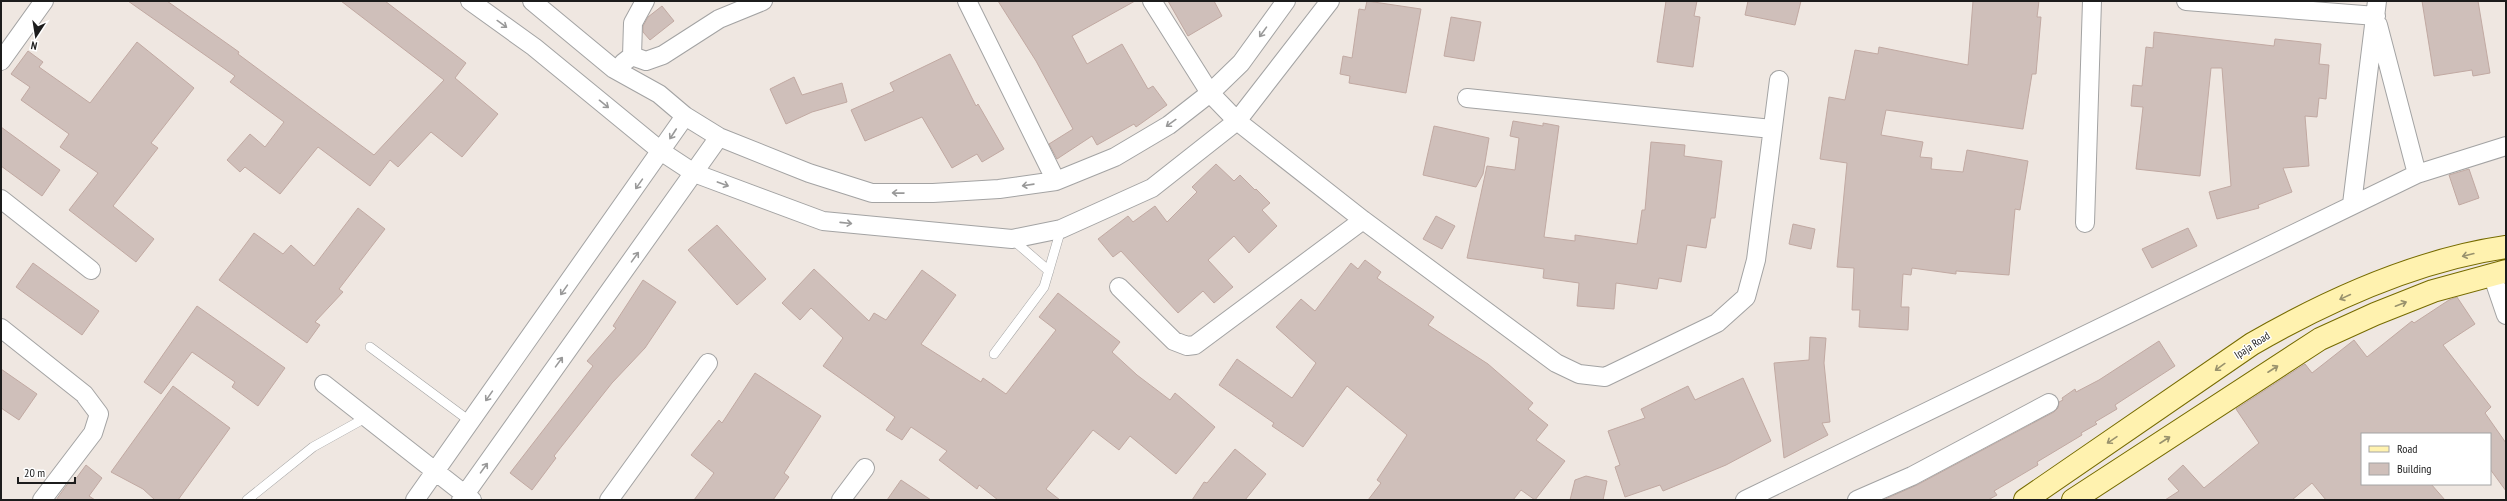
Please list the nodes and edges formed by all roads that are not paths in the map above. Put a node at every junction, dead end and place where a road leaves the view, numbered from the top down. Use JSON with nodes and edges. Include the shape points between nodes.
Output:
{"nodes":[{"id":1,"x":44,"y":1,"type":"edge"},
{"id":2,"x":470,"y":1,"type":"edge"},
{"id":3,"x":532,"y":1,"type":"edge"},
{"id":4,"x":645,"y":1,"type":"edge"},
{"id":5,"x":763,"y":1,"type":"edge"},
{"id":6,"x":967,"y":1,"type":"edge"},
{"id":7,"x":1152,"y":1,"type":"edge"},
{"id":8,"x":1286,"y":1,"type":"edge"},
{"id":9,"x":1330,"y":1,"type":"edge"},
{"id":10,"x":2092,"y":1,"type":"edge"},
{"id":11,"x":2186,"y":1,"type":"edge"},
{"id":12,"x":2376,"y":9,"type":"edge"},
{"id":13,"x":632,"y":56,"type":"junction"},
{"id":14,"x":1,"y":61,"type":"edge"},
{"id":15,"x":614,"y":69,"type":"junction"},
{"id":16,"x":1779,"y":80,"type":"dead end"},
{"id":17,"x":1210,"y":93,"type":"junction"},
{"id":18,"x":1467,"y":98,"type":"dead end"},
{"id":19,"x":685,"y":116,"type":"junction"},
{"id":20,"x":1238,"y":121,"type":"junction"},
{"id":21,"x":1772,"y":129,"type":"junction"},
{"id":22,"x":719,"y":137,"type":"junction"},
{"id":23,"x":2506,"y":146,"type":"edge"},
{"id":24,"x":662,"y":152,"type":"junction"},
{"id":25,"x":694,"y":173,"type":"junction"},
{"id":26,"x":2417,"y":174,"type":"junction"},
{"id":27,"x":1056,"y":181,"type":"junction"},
{"id":28,"x":1,"y":198,"type":"edge"},
{"id":29,"x":2352,"y":204,"type":"junction"},
{"id":30,"x":1363,"y":220,"type":"junction"},
{"id":31,"x":2085,"y":223,"type":"dead end"},
{"id":32,"x":1061,"y":228,"type":"junction"},
{"id":33,"x":1012,"y":239,"type":"junction"},
{"id":34,"x":2506,"y":247,"type":"edge"},
{"id":35,"x":91,"y":270,"type":"dead end"},
{"id":36,"x":1049,"y":271,"type":"junction"},
{"id":37,"x":2499,"y":272,"type":"edge"},
{"id":38,"x":1119,"y":287,"type":"dead end"},
{"id":39,"x":2506,"y":315,"type":"edge"},
{"id":40,"x":1,"y":328,"type":"edge"},
{"id":41,"x":370,"y":347,"type":"dead end"},
{"id":42,"x":994,"y":354,"type":"dead end"},
{"id":43,"x":708,"y":364,"type":"dead end"},
{"id":44,"x":324,"y":384,"type":"dead end"},
{"id":45,"x":2049,"y":403,"type":"dead end"},
{"id":46,"x":367,"y":417,"type":"junction"},
{"id":47,"x":471,"y":422,"type":"junction"},
{"id":48,"x":865,"y":468,"type":"dead end"},
{"id":49,"x":436,"y":470,"type":"junction"},
{"id":50,"x":466,"y":498,"type":"edge"},
{"id":51,"x":42,"y":500,"type":"edge"},
{"id":52,"x":247,"y":500,"type":"edge"},
{"id":53,"x":415,"y":500,"type":"edge"},
{"id":54,"x":609,"y":500,"type":"edge"},
{"id":55,"x":841,"y":500,"type":"edge"},
{"id":56,"x":1745,"y":500,"type":"edge"},
{"id":57,"x":1857,"y":500,"type":"edge"},
{"id":58,"x":2025,"y":500,"type":"edge"},
{"id":59,"x":2073,"y":500,"type":"edge"}],
"edges":[{"from":1,"to":14,"type":"street"},
{"from":2,"to":24,"type":"street","one_way":true,"via":[[534,47]]},
{"from":3,"to":15,"type":"street"},
{"from":4,"to":13,"type":"street","via":[[633,23]]},
{"from":5,"to":13,"type":"street","via":[[719,19],[663,55],[646,61]]},
{"from":6,"to":27,"type":"street"},
{"from":7,"to":17,"type":"street"},
{"from":8,"to":17,"type":"street","one_way":true,"via":[[1241,63]]},
{"from":9,"to":20,"type":"street"},
{"from":10,"to":31,"type":"street"},
{"from":11,"to":12,"type":"street"},
{"from":12,"to":26,"type":"street"},
{"from":12,"to":29,"type":"street"},
{"from":13,"to":15,"type":"street"},
{"from":15,"to":19,"type":"street","via":[[659,94]]},
{"from":16,"to":21,"type":"street"},
{"from":17,"to":20,"type":"street"},
{"from":17,"to":27,"type":"street","one_way":true,"via":[[1169,125],[1122,153]]},
{"from":18,"to":21,"type":"street"},
{"from":19,"to":22,"type":"street"},
{"from":19,"to":24,"type":"street","one_way":true},
{"from":20,"to":30,"type":"street"},
{"from":20,"to":32,"type":"street","via":[[1152,188]]},
{"from":21,"to":30,"type":"street","via":[[1756,260],[1746,297],[1717,323],[1605,377],[1579,374],[1556,363]]},
{"from":22,"to":25,"type":"street"},
{"from":27,"to":22,"type":"street","one_way":true,"via":[[999,189],[872,193],[810,173]]},
{"from":23,"to":26,"type":"street"},
{"from":24,"to":25,"type":"street"},
{"from":24,"to":47,"type":"street","one_way":true},
{"from":25,"to":33,"type":"street","one_way":true,"via":[[823,221]]},
{"from":50,"to":25,"type":"street","one_way":true},
{"from":26,"to":29,"type":"street"},
{"from":28,"to":35,"type":"street"},
{"from":29,"to":56,"type":"street"},
{"from":30,"to":38,"type":"street","via":[[1195,345],[1188,346],[1174,341]]},
{"from":32,"to":33,"type":"street"},
{"from":32,"to":36,"type":"lane"},
{"from":33,"to":36,"type":"lane"},
{"from":34,"to":58,"type":"main road","name":"Ipaja Road","one_way":true,"via":[[2427,265],[2357,291],[2288,323],[2252,344]]},
{"from":36,"to":42,"type":"lane","via":[[1036,300]]},
{"from":37,"to":39,"type":"street"},
{"from":59,"to":37,"type":"main road","one_way":true,"via":[[2320,339],[2433,291]]},
{"from":40,"to":51,"type":"street","via":[[84,394],[99,414],[93,433]]},
{"from":41,"to":47,"type":"lane"},
{"from":43,"to":54,"type":"street"},
{"from":44,"to":46,"type":"street"},
{"from":45,"to":57,"type":"street","via":[[1912,476]]},
{"from":46,"to":49,"type":"street"},
{"from":46,"to":52,"type":"lane","via":[[313,447]]},
{"from":47,"to":49,"type":"street"},
{"from":48,"to":55,"type":"street"},
{"from":49,"to":50,"type":"street"},
{"from":49,"to":53,"type":"street"}]}
